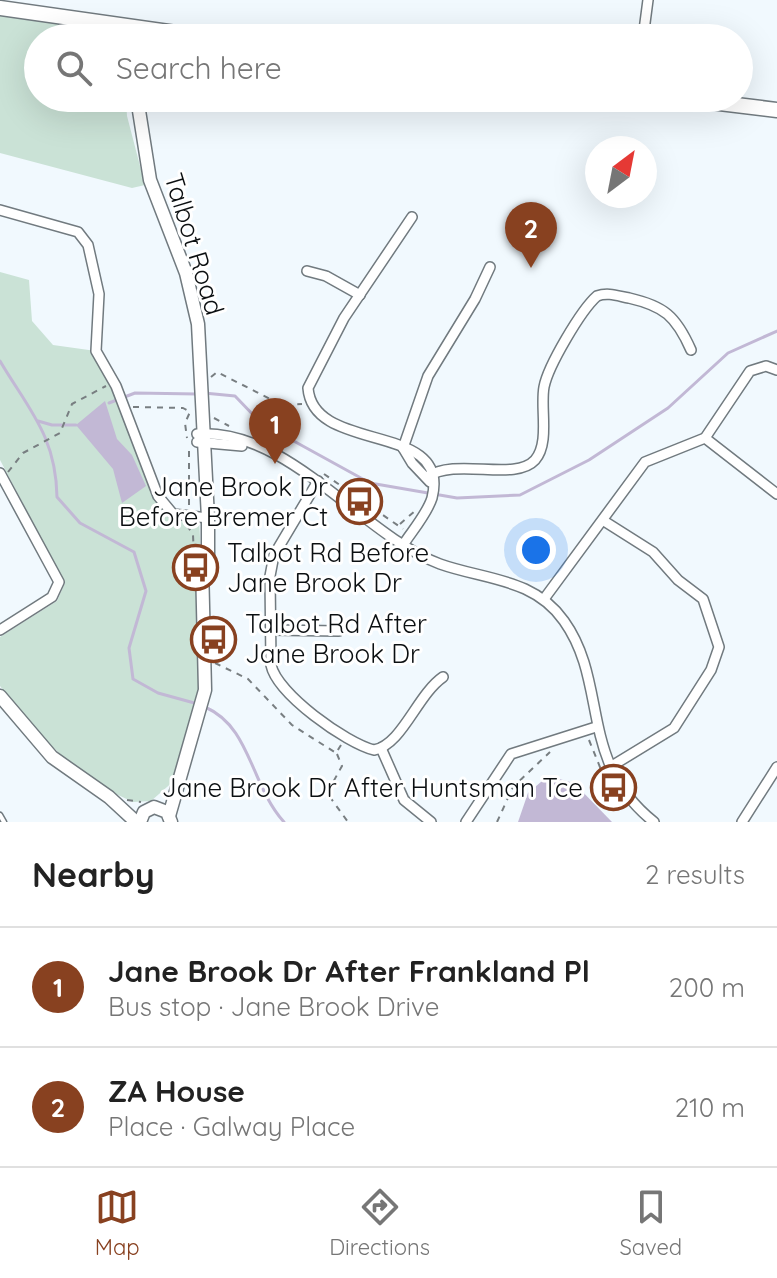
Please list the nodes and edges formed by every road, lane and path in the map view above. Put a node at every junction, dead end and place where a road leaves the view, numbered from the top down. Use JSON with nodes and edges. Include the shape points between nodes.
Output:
{"nodes":[{"id":1,"x":648,"y":0,"type":"edge"},
{"id":2,"x":0,"y":8,"type":"edge"},
{"id":3,"x":90,"y":24,"type":"edge"},
{"id":4,"x":645,"y":24,"type":"edge"},
{"id":5,"x":753,"y":107,"type":"edge"},
{"id":6,"x":777,"y":110,"type":"edge"},
{"id":7,"x":139,"y":112,"type":"edge"},
{"id":8,"x":0,"y":210,"type":"edge"},
{"id":9,"x":412,"y":217,"type":"dead end"},
{"id":10,"x":490,"y":267,"type":"dead end"},
{"id":11,"x":307,"y":271,"type":"dead end"},
{"id":12,"x":360,"y":295,"type":"junction"},
{"id":13,"x":691,"y":350,"type":"dead end"},
{"id":14,"x":777,"y":370,"type":"edge"},
{"id":15,"x":204,"y":381,"type":"junction"},
{"id":16,"x":110,"y":385,"type":"dead end"},
{"id":17,"x":310,"y":400,"type":"junction"},
{"id":18,"x":121,"y":401,"type":"junction"},
{"id":19,"x":206,"y":408,"type":"junction"},
{"id":20,"x":234,"y":428,"type":"dead end"},
{"id":21,"x":200,"y":438,"type":"junction"},
{"id":22,"x":705,"y":438,"type":"junction"},
{"id":23,"x":403,"y":448,"type":"junction"},
{"id":24,"x":2,"y":474,"type":"edge"},
{"id":25,"x":430,"y":475,"type":"junction"},
{"id":26,"x":320,"y":477,"type":"junction"},
{"id":27,"x":777,"y":494,"type":"edge"},
{"id":28,"x":426,"y":503,"type":"junction"},
{"id":29,"x":185,"y":517,"type":"junction"},
{"id":30,"x":204,"y":518,"type":"junction"},
{"id":31,"x":604,"y":521,"type":"junction"},
{"id":32,"x":399,"y":524,"type":"junction"},
{"id":33,"x":410,"y":535,"type":"junction"},
{"id":34,"x":403,"y":545,"type":"junction"},
{"id":35,"x":199,"y":570,"type":"junction"},
{"id":36,"x":544,"y":599,"type":"junction"},
{"id":37,"x":0,"y":630,"type":"edge"},
{"id":38,"x":271,"y":630,"type":"junction"},
{"id":39,"x":339,"y":631,"type":"dead end"},
{"id":40,"x":206,"y":660,"type":"junction"},
{"id":41,"x":443,"y":677,"type":"dead end"},
{"id":42,"x":0,"y":696,"type":"edge"},
{"id":43,"x":596,"y":727,"type":"junction"},
{"id":44,"x":347,"y":736,"type":"junction"},
{"id":45,"x":584,"y":738,"type":"dead end"},
{"id":46,"x":381,"y":748,"type":"junction"},
{"id":47,"x":557,"y":748,"type":"dead end"},
{"id":48,"x":336,"y":753,"type":"junction"},
{"id":49,"x":610,"y":767,"type":"junction"},
{"id":50,"x":777,"y":767,"type":"edge"},
{"id":51,"x":183,"y":773,"type":"junction"},
{"id":52,"x":115,"y":797,"type":"junction"},
{"id":53,"x":622,"y":802,"type":"dead end"},
{"id":54,"x":149,"y":806,"type":"junction"},
{"id":55,"x":0,"y":815,"type":"edge"},
{"id":56,"x":171,"y":820,"type":"edge"},
{"id":57,"x":4,"y":822,"type":"edge"},
{"id":58,"x":138,"y":822,"type":"edge"},
{"id":59,"x":348,"y":822,"type":"edge"},
{"id":60,"x":431,"y":822,"type":"edge"},
{"id":61,"x":466,"y":822,"type":"edge"},
{"id":62,"x":497,"y":822,"type":"edge"},
{"id":63,"x":654,"y":822,"type":"edge"},
{"id":64,"x":742,"y":822,"type":"edge"}],
"edges":[{"from":1,"to":4,"type":"street"},
{"from":2,"to":3,"type":"main road"},
{"from":5,"to":6,"type":"main road"},
{"from":7,"to":15,"type":"main road","name":"Talbot Road","via":[[150,180],[193,298]]},
{"from":8,"to":18,"type":"street","via":[[78,232],[86,239],[99,300],[95,345]]},
{"from":9,"to":12,"type":"street"},
{"from":10,"to":23,"type":"street","via":[[428,376]]},
{"from":11,"to":12,"type":"street"},
{"from":12,"to":17,"type":"street","via":[[309,380]]},
{"from":13,"to":25,"type":"street","via":[[662,308],[609,294],[597,296],[548,373],[536,458],[519,468],[453,468]]},
{"from":14,"to":22,"type":"street","via":[[758,366],[750,371]]},
{"from":15,"to":17,"type":"path","via":[[217,372],[282,405]]},
{"from":15,"to":19,"type":"main road","name":"Talbot Road"},
{"from":16,"to":24,"type":"path","via":[[72,404],[57,435],[23,453]]},
{"from":17,"to":23,"type":"street","via":[[332,422]]},
{"from":18,"to":29,"type":"street","via":[[162,504]]},
{"from":18,"to":29,"type":"path","via":[[178,406],[190,412],[185,423],[191,501]]},
{"from":19,"to":20,"type":"path","via":[[217,424]]},
{"from":19,"to":21,"type":"main road","name":"Talbot Road","via":[[196,415]]},
{"from":21,"to":26,"type":"street","via":[[249,444]]},
{"from":21,"to":30,"type":"main road","name":"Talbot Road"},
{"from":22,"to":27,"type":"street"},
{"from":22,"to":31,"type":"street","via":[[645,462]]},
{"from":23,"to":25,"type":"street","via":[[421,456]]},
{"from":24,"to":37,"type":"street","via":[[59,582],[52,597]]},
{"from":25,"to":28,"type":"street","via":[[433,488]]},
{"from":26,"to":32,"type":"path"},
{"from":26,"to":34,"type":"street"},
{"from":26,"to":38,"type":"street","via":[[274,555]]},
{"from":28,"to":32,"type":"path"},
{"from":28,"to":33,"type":"street"},
{"from":29,"to":30,"type":"street"},
{"from":29,"to":35,"type":"path"},
{"from":30,"to":35,"type":"main road","name":"Talbot Road","via":[[208,560]]},
{"from":31,"to":36,"type":"street"},
{"from":31,"to":49,"type":"street","via":[[653,552],[703,599],[719,647],[711,670],[674,728]]},
{"from":32,"to":33,"type":"path"},
{"from":33,"to":34,"type":"street"},
{"from":34,"to":36,"type":"street","via":[[439,563],[514,583]]},
{"from":35,"to":40,"type":"main road","name":"Talbot Road"},
{"from":36,"to":43,"type":"street","via":[[565,622],[579,649]]},
{"from":38,"to":39,"type":"street"},
{"from":38,"to":44,"type":"street","via":[[271,665],[279,685]]},
{"from":40,"to":48,"type":"path","via":[[248,679],[287,720]]},
{"from":40,"to":51,"type":"main road","name":"Talbot Road","via":[[202,707]]},
{"from":41,"to":46,"type":"street"},
{"from":42,"to":52,"type":"main road","via":[[52,757]]},
{"from":43,"to":49,"type":"street"},
{"from":43,"to":61,"type":"street","via":[[511,754]]},
{"from":44,"to":46,"type":"street","via":[[366,747]]},
{"from":44,"to":48,"type":"path"},
{"from":45,"to":53,"type":"path"},
{"from":46,"to":60,"type":"street","via":[[407,805]]},
{"from":47,"to":62,"type":"path","via":[[519,779]]},
{"from":48,"to":59,"type":"path","via":[[342,766],[327,793]]},
{"from":49,"to":63,"type":"street","via":[[628,796]]},
{"from":50,"to":64,"type":"street"},
{"from":51,"to":54,"type":"main road","name":"Talbot Road"},
{"from":51,"to":56,"type":"main road","name":"Talbot Road"},
{"from":52,"to":54,"type":"main road"},
{"from":52,"to":54,"type":"path"},
{"from":52,"to":58,"type":"main road"},
{"from":54,"to":56,"type":"main road","via":[[163,809]]},
{"from":54,"to":58,"type":"main road","name":"Talbot Road"},
{"from":55,"to":57,"type":"lane"}]}
